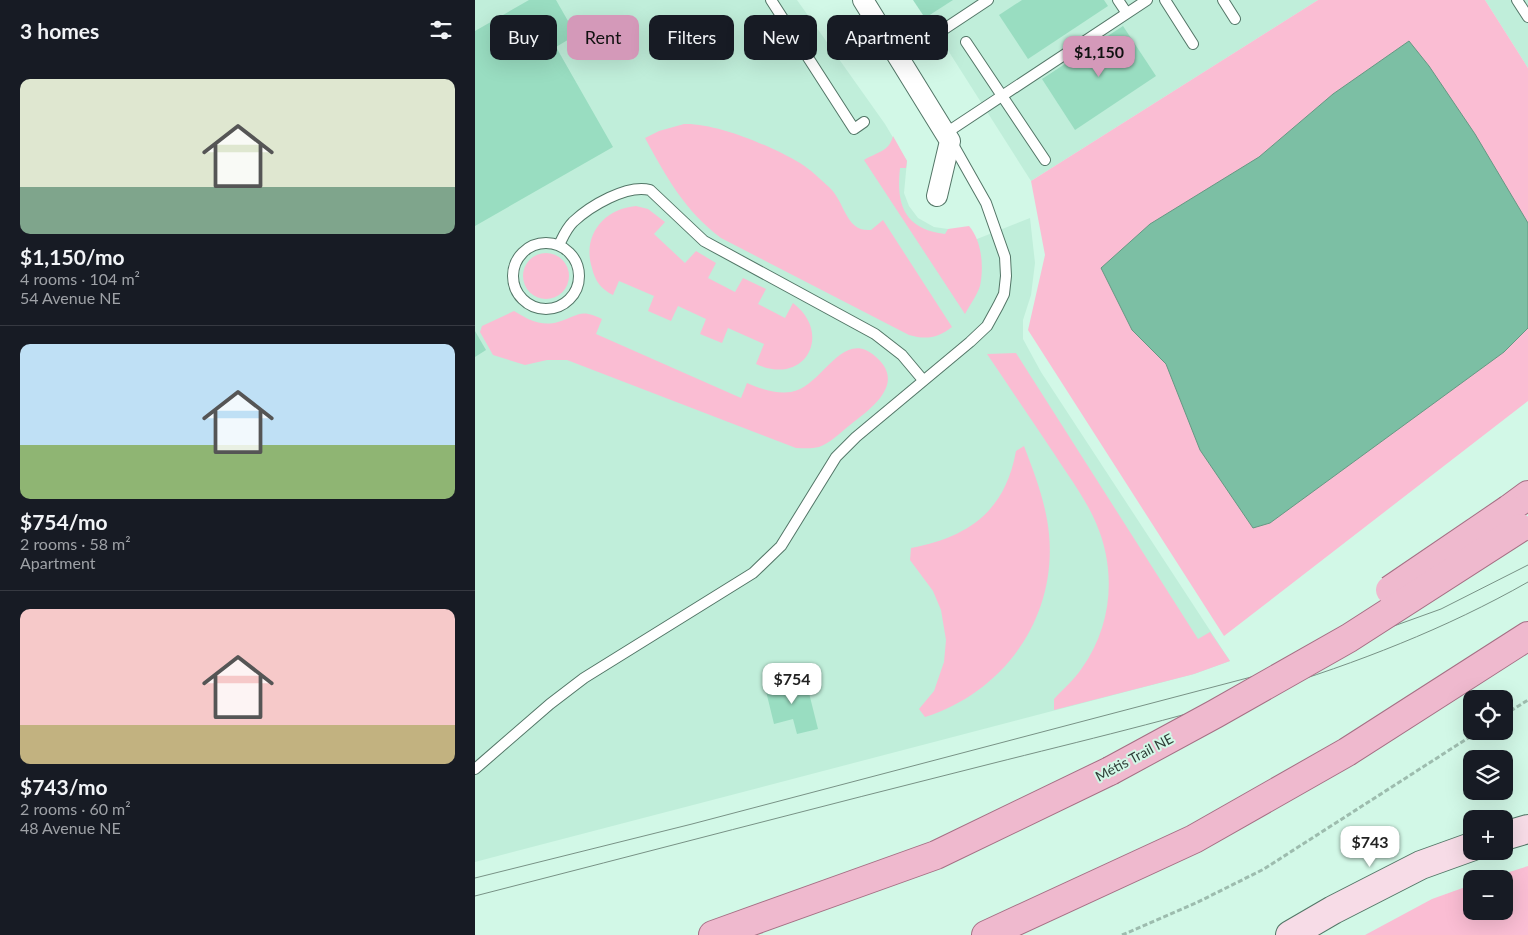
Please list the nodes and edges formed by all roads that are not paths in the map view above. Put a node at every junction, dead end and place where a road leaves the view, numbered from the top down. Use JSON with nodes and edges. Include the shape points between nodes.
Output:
{"nodes":[{"id":1,"x":771,"y":0,"type":"edge"},
{"id":2,"x":863,"y":0,"type":"edge"},
{"id":3,"x":987,"y":0,"type":"edge"},
{"id":4,"x":1118,"y":0,"type":"edge"},
{"id":5,"x":1147,"y":0,"type":"edge"},
{"id":6,"x":1165,"y":0,"type":"edge"},
{"id":7,"x":1223,"y":0,"type":"edge"},
{"id":8,"x":1517,"y":0,"type":"edge"},
{"id":9,"x":1126,"y":12,"type":"junction"},
{"id":10,"x":872,"y":15,"type":"edge"},
{"id":11,"x":1528,"y":17,"type":"edge"},
{"id":12,"x":1235,"y":19,"type":"dead end"},
{"id":13,"x":948,"y":26,"type":"edge"},
{"id":14,"x":966,"y":42,"type":"dead end"},
{"id":15,"x":1193,"y":44,"type":"dead end"},
{"id":16,"x":900,"y":60,"type":"edge"},
{"id":17,"x":1003,"y":95,"type":"junction"},
{"id":18,"x":864,"y":122,"type":"dead end"},
{"id":19,"x":948,"y":137,"type":"junction"},
{"id":20,"x":1045,"y":160,"type":"dead end"},
{"id":21,"x":937,"y":196,"type":"dead end"},
{"id":22,"x":559,"y":246,"type":"junction"},
{"id":23,"x":923,"y":380,"type":"junction"},
{"id":24,"x":1521,"y":514,"type":"edge"},
{"id":25,"x":1528,"y":636,"type":"edge"},
{"id":26,"x":475,"y":769,"type":"edge"},
{"id":27,"x":1528,"y":829,"type":"edge"},
{"id":28,"x":1513,"y":833,"type":"edge"},
{"id":29,"x":1463,"y":850,"type":"edge"},
{"id":30,"x":713,"y":935,"type":"edge"},
{"id":31,"x":986,"y":935,"type":"edge"},
{"id":32,"x":1290,"y":935,"type":"edge"}],
"edges":[{"from":1,"to":18,"type":"lane","via":[[854,129]]},
{"from":2,"to":10,"type":"street"},
{"from":3,"to":13,"type":"lane"},
{"from":4,"to":9,"type":"lane"},
{"from":5,"to":9,"type":"lane"},
{"from":6,"to":15,"type":"lane"},
{"from":7,"to":12,"type":"lane"},
{"from":8,"to":11,"type":"lane"},
{"from":9,"to":17,"type":"lane"},
{"from":14,"to":17,"type":"lane"},
{"from":16,"to":19,"type":"street"},
{"from":17,"to":19,"type":"lane"},
{"from":17,"to":20,"type":"lane"},
{"from":19,"to":21,"type":"street"},
{"from":19,"to":23,"type":"lane","via":[[986,203],[1005,257],[1006,276],[1003,294],[987,326]]},
{"from":22,"to":22,"type":"lane","via":[[537,244],[519,256],[513,277],[521,298],[539,309],[550,309],[570,300],[576,290],[579,270],[575,260]]},
{"from":22,"to":23,"type":"lane","via":[[573,222],[620,192],[639,188],[650,190],[698,236],[723,253],[875,334],[902,355]]},
{"from":23,"to":26,"type":"lane","via":[[836,457],[793,528],[753,573],[584,678]]},
{"from":24,"to":30,"type":"main road","name":"Métis Trail NE","bridge":true,"via":[[1349,638],[1110,771],[936,855]]},
{"from":25,"to":31,"type":"main road","via":[[1347,752],[1194,839]]},
{"from":27,"to":28,"type":"street"},
{"from":29,"to":32,"type":"street","via":[[1421,865]]}]}
